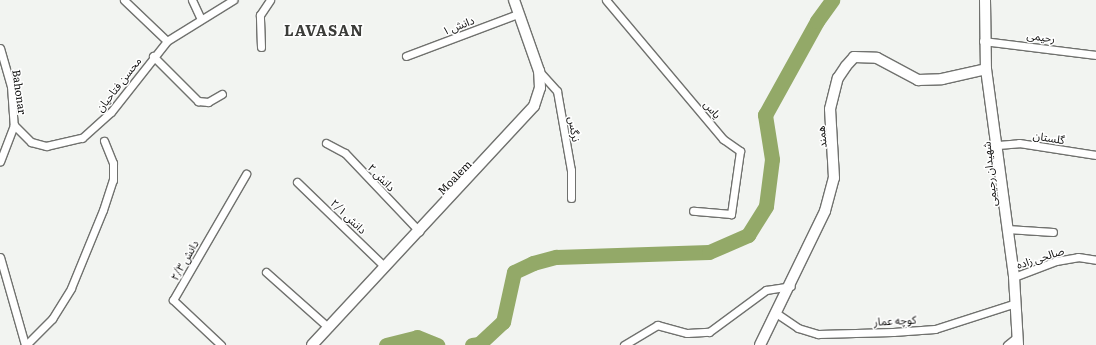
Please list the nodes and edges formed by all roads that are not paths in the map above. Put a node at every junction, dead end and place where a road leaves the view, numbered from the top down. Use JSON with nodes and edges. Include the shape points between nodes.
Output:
{"nodes":[{"id":1,"x":124,"y":0,"type":"edge"},
{"id":2,"x":192,"y":0,"type":"edge"},
{"id":3,"x":232,"y":0,"type":"edge"},
{"id":4,"x":270,"y":0,"type":"edge"},
{"id":5,"x":514,"y":0,"type":"edge"},
{"id":6,"x":606,"y":0,"type":"edge"},
{"id":7,"x":986,"y":0,"type":"edge"},
{"id":8,"x":518,"y":14,"type":"junction"},
{"id":9,"x":201,"y":19,"type":"junction"},
{"id":10,"x":167,"y":41,"type":"junction"},
{"id":11,"x":983,"y":41,"type":"junction"},
{"id":12,"x":261,"y":47,"type":"dead end"},
{"id":13,"x":0,"y":48,"type":"edge"},
{"id":14,"x":1096,"y":55,"type":"edge"},
{"id":15,"x":153,"y":56,"type":"junction"},
{"id":16,"x":406,"y":56,"type":"dead end"},
{"id":17,"x":986,"y":69,"type":"junction"},
{"id":18,"x":540,"y":71,"type":"junction"},
{"id":19,"x":222,"y":94,"type":"dead end"},
{"id":20,"x":14,"y":125,"type":"junction"},
{"id":21,"x":104,"y":140,"type":"dead end"},
{"id":22,"x":326,"y":142,"type":"dead end"},
{"id":23,"x":998,"y":145,"type":"junction"},
{"id":24,"x":1096,"y":155,"type":"edge"},
{"id":25,"x":0,"y":161,"type":"edge"},
{"id":26,"x":246,"y":174,"type":"dead end"},
{"id":27,"x":297,"y":182,"type":"dead end"},
{"id":28,"x":571,"y":198,"type":"dead end"},
{"id":29,"x":693,"y":211,"type":"dead end"},
{"id":30,"x":1007,"y":229,"type":"junction"},
{"id":31,"x":418,"y":231,"type":"junction"},
{"id":32,"x":1053,"y":232,"type":"dead end"},
{"id":33,"x":0,"y":257,"type":"edge"},
{"id":34,"x":1096,"y":260,"type":"edge"},
{"id":35,"x":386,"y":267,"type":"junction"},
{"id":36,"x":266,"y":272,"type":"dead end"},
{"id":37,"x":1014,"y":277,"type":"junction"},
{"id":38,"x":791,"y":286,"type":"junction"},
{"id":39,"x":1016,"y":303,"type":"junction"},
{"id":40,"x":776,"y":313,"type":"junction"},
{"id":41,"x":328,"y":328,"type":"junction"},
{"id":42,"x":1018,"y":340,"type":"edge"},
{"id":43,"x":26,"y":345,"type":"edge"},
{"id":44,"x":221,"y":345,"type":"edge"},
{"id":45,"x":312,"y":345,"type":"edge"},
{"id":46,"x":624,"y":345,"type":"edge"},
{"id":47,"x":760,"y":345,"type":"edge"},
{"id":48,"x":1007,"y":345,"type":"edge"}],
"edges":[{"from":1,"to":10,"type":"street"},
{"from":2,"to":9,"type":"street"},
{"from":3,"to":9,"type":"street","name":"محسن فتاحیان"},
{"from":4,"to":12,"type":"street","via":[[260,15]]},
{"from":5,"to":8,"type":"street","name":"Moalem"},
{"from":6,"to":29,"type":"street","name":"یاس","via":[[723,139],[740,150],[731,214]]},
{"from":7,"to":11,"type":"street","name":"شهیدان رحیمی"},
{"from":8,"to":16,"type":"street","name":"دانش ۱"},
{"from":8,"to":18,"type":"street","name":"Moalem"},
{"from":9,"to":10,"type":"street","name":"محسن فتاحیان"},
{"from":10,"to":15,"type":"street","name":"محسن فتاحیان"},
{"from":11,"to":14,"type":"street","name":"رحیمی"},
{"from":11,"to":17,"type":"street","name":"شهیدان رحیمی"},
{"from":13,"to":20,"type":"street","name":"Bahonar","via":[[11,86]]},
{"from":15,"to":19,"type":"street","via":[[198,100],[208,102]]},
{"from":15,"to":20,"type":"street","name":"محسن فتاحیان","via":[[112,112],[82,138],[46,146],[31,142]]},
{"from":17,"to":23,"type":"street","name":"شهیدان رحیمی"},
{"from":17,"to":38,"type":"street","name":"همند","via":[[942,79],[918,80],[877,58],[854,57],[838,78],[830,109],[834,178],[825,211]]},
{"from":18,"to":28,"type":"street","name":"نرگس","via":[[557,91],[571,170]]},
{"from":18,"to":31,"type":"street","name":"Moalem","via":[[540,88],[534,106],[520,126]]},
{"from":20,"to":25,"type":"street","name":"Bahonar"},
{"from":21,"to":43,"type":"street","via":[[113,164],[113,180],[103,210],[71,288],[52,319]]},
{"from":22,"to":31,"type":"street","name":"دانش ۲","via":[[345,153]]},
{"from":23,"to":24,"type":"street","name":"گلستان","via":[[1020,143]]},
{"from":23,"to":30,"type":"street","name":"شهیدان رحیمی"},
{"from":26,"to":44,"type":"street","name":"دانش ۲/۳","via":[[173,300]]},
{"from":27,"to":35,"type":"street","name":"دانش ۲/۱"},
{"from":30,"to":32,"type":"street"},
{"from":30,"to":37,"type":"street","name":"شهیدان رحیمی"},
{"from":31,"to":35,"type":"street","name":"Moalem"},
{"from":33,"to":43,"type":"street"},
{"from":34,"to":37,"type":"street","name":"صالحی زاده","via":[[1078,257],[1056,261]]},
{"from":35,"to":41,"type":"street","name":"Moalem"},
{"from":36,"to":41,"type":"street"},
{"from":37,"to":39,"type":"street","name":"شهیدان رحیمی"},
{"from":38,"to":40,"type":"street","name":"همند"},
{"from":38,"to":46,"type":"street","via":[[766,290],[709,332],[687,333],[657,325]]},
{"from":39,"to":40,"type":"street","name":"کوچه عمار","via":[[935,329],[893,332],[818,334],[798,328]]},
{"from":39,"to":42,"type":"street","name":"شهیدان رحیمی"},
{"from":40,"to":47,"type":"street","name":"همند"},
{"from":41,"to":45,"type":"street","name":"Moalem"},
{"from":42,"to":48,"type":"street"}]}
